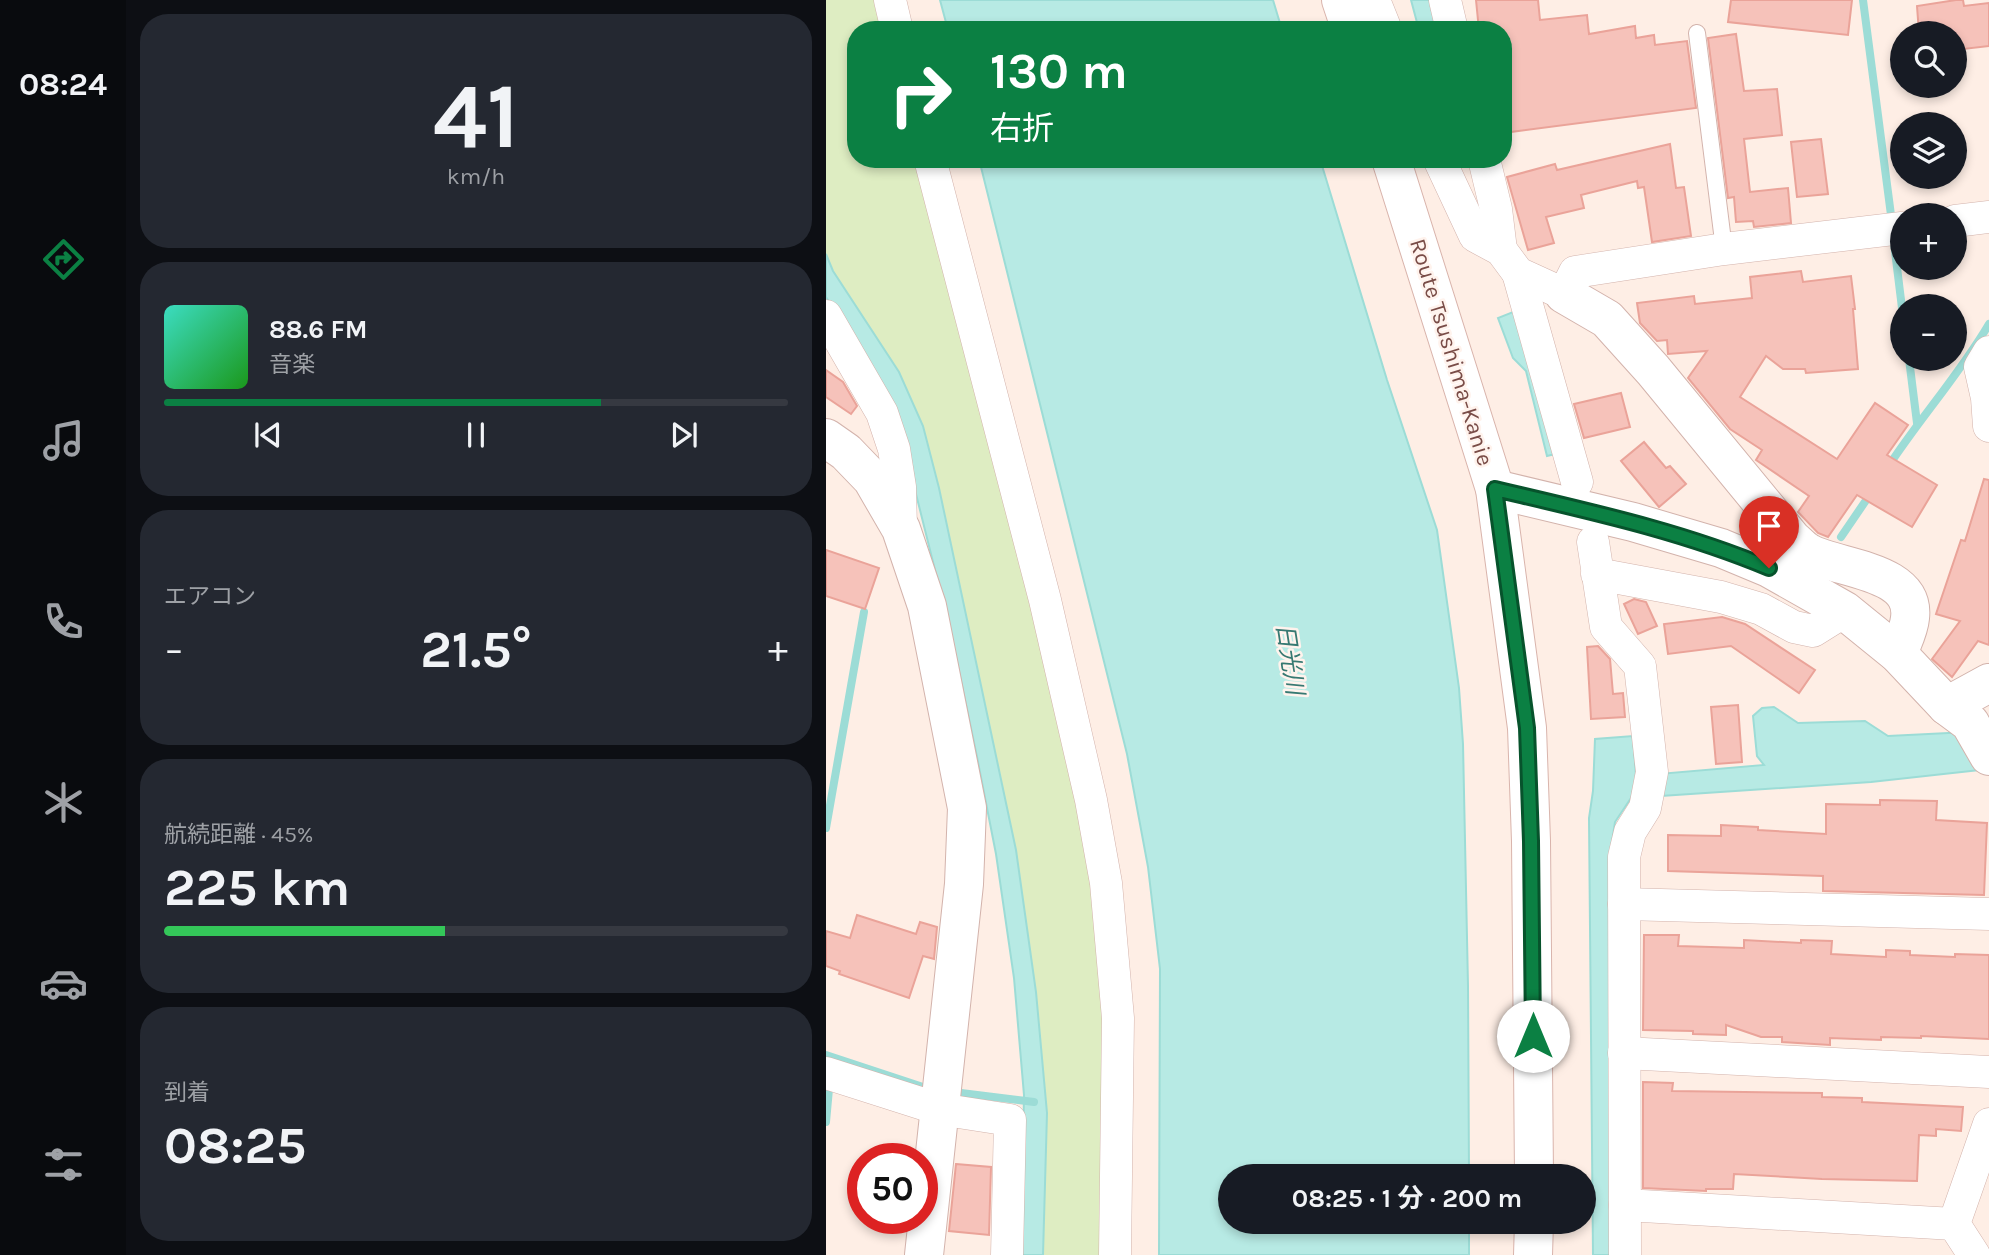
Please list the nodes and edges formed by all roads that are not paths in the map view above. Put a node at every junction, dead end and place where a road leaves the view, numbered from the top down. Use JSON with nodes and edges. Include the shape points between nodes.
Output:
{"nodes":[{"id":1,"x":890,"y":0,"type":"edge"},
{"id":2,"x":1341,"y":0,"type":"edge"},
{"id":3,"x":1374,"y":0,"type":"edge"},
{"id":4,"x":1445,"y":0,"type":"edge"},
{"id":5,"x":895,"y":21,"type":"edge"},
{"id":6,"x":1348,"y":21,"type":"edge"},
{"id":7,"x":1382,"y":21,"type":"edge"},
{"id":8,"x":1450,"y":21,"type":"edge"},
{"id":9,"x":1697,"y":33,"type":"dead end"},
{"id":10,"x":932,"y":168,"type":"edge"},
{"id":11,"x":1394,"y":168,"type":"edge"},
{"id":12,"x":1443,"y":168,"type":"edge"},
{"id":13,"x":1486,"y":168,"type":"edge"},
{"id":14,"x":1989,"y":217,"type":"edge"},
{"id":15,"x":1967,"y":220,"type":"edge"},
{"id":16,"x":1890,"y":229,"type":"edge"},
{"id":17,"x":1724,"y":249,"type":"junction"},
{"id":18,"x":1509,"y":261,"type":"junction"},
{"id":19,"x":1564,"y":294,"type":"junction"},
{"id":20,"x":826,"y":316,"type":"edge"},
{"id":21,"x":1989,"y":352,"type":"edge"},
{"id":22,"x":1989,"y":426,"type":"edge"},
{"id":23,"x":826,"y":438,"type":"edge"},
{"id":24,"x":1577,"y":482,"type":"dead end"},
{"id":25,"x":1495,"y":489,"type":"junction"},
{"id":26,"x":901,"y":529,"type":"junction"},
{"id":27,"x":1593,"y":542,"type":"dead end"},
{"id":28,"x":1597,"y":574,"type":"junction"},
{"id":29,"x":1845,"y":611,"type":"junction"},
{"id":30,"x":1898,"y":654,"type":"junction"},
{"id":31,"x":1989,"y":683,"type":"edge"},
{"id":32,"x":1969,"y":709,"type":"edge"},
{"id":33,"x":1989,"y":756,"type":"edge"},
{"id":34,"x":1623,"y":904,"type":"junction"},
{"id":35,"x":1989,"y":914,"type":"edge"},
{"id":36,"x":1624,"y":1053,"type":"junction"},
{"id":37,"x":1989,"y":1072,"type":"edge"},
{"id":38,"x":826,"y":1073,"type":"edge"},
{"id":39,"x":940,"y":1098,"type":"junction"},
{"id":40,"x":1989,"y":1124,"type":"edge"},
{"id":41,"x":1534,"y":1164,"type":"edge"},
{"id":42,"x":1625,"y":1205,"type":"junction"},
{"id":43,"x":1954,"y":1224,"type":"junction"},
{"id":44,"x":1534,"y":1234,"type":"edge"},
{"id":45,"x":924,"y":1255,"type":"edge"},
{"id":46,"x":1007,"y":1255,"type":"edge"},
{"id":47,"x":1115,"y":1255,"type":"edge"},
{"id":48,"x":1533,"y":1255,"type":"edge"},
{"id":49,"x":1625,"y":1255,"type":"edge"},
{"id":50,"x":1974,"y":1255,"type":"edge"}],
"edges":[{"from":1,"to":5,"type":"street"},
{"from":2,"to":6,"type":"street"},
{"from":3,"to":7,"type":"street"},
{"from":4,"to":8,"type":"street"},
{"from":9,"to":17,"type":"lane"},
{"from":10,"to":47,"type":"street","via":[[1045,600],[1106,883],[1118,1018]]},
{"from":11,"to":25,"type":"street","name":"Route Tsushima-Kanie"},
{"from":12,"to":18,"type":"street","via":[[1475,236]]},
{"from":13,"to":18,"type":"street"},
{"from":14,"to":15,"type":"street"},
{"from":16,"to":17,"type":"street"},
{"from":17,"to":19,"type":"street","via":[[1575,272]]},
{"from":18,"to":19,"type":"street"},
{"from":18,"to":24,"type":"street"},
{"from":19,"to":30,"type":"street","via":[[1607,319],[1792,539],[1809,553],[1904,590],[1910,618]]},
{"from":20,"to":26,"type":"street","via":[[882,413],[894,449]]},
{"from":21,"to":22,"type":"street","via":[[1980,367]]},
{"from":23,"to":26,"type":"street","via":[[872,479]]},
{"from":25,"to":29,"type":"street","via":[[1721,548],[1769,568]]},
{"from":25,"to":41,"type":"street","name":"Route Tsushima-Kanie","via":[[1527,728]]},
{"from":26,"to":39,"type":"street","via":[[927,606],[967,808],[964,884]]},
{"from":27,"to":28,"type":"street"},
{"from":28,"to":29,"type":"street","via":[[1721,597],[1813,631]]},
{"from":28,"to":34,"type":"street","via":[[1606,626],[1640,666],[1652,772],[1645,808],[1630,832],[1624,857]]},
{"from":29,"to":30,"type":"street"},
{"from":30,"to":32,"type":"street"},
{"from":31,"to":32,"type":"street"},
{"from":32,"to":33,"type":"street"},
{"from":34,"to":35,"type":"street"},
{"from":34,"to":36,"type":"street"},
{"from":36,"to":37,"type":"street"},
{"from":36,"to":42,"type":"street"},
{"from":38,"to":39,"type":"street"},
{"from":39,"to":45,"type":"street"},
{"from":39,"to":46,"type":"street","via":[[1010,1120]]},
{"from":40,"to":43,"type":"street"},
{"from":42,"to":43,"type":"street"},
{"from":42,"to":49,"type":"street"},
{"from":43,"to":50,"type":"street"},
{"from":44,"to":48,"type":"street"}]}
